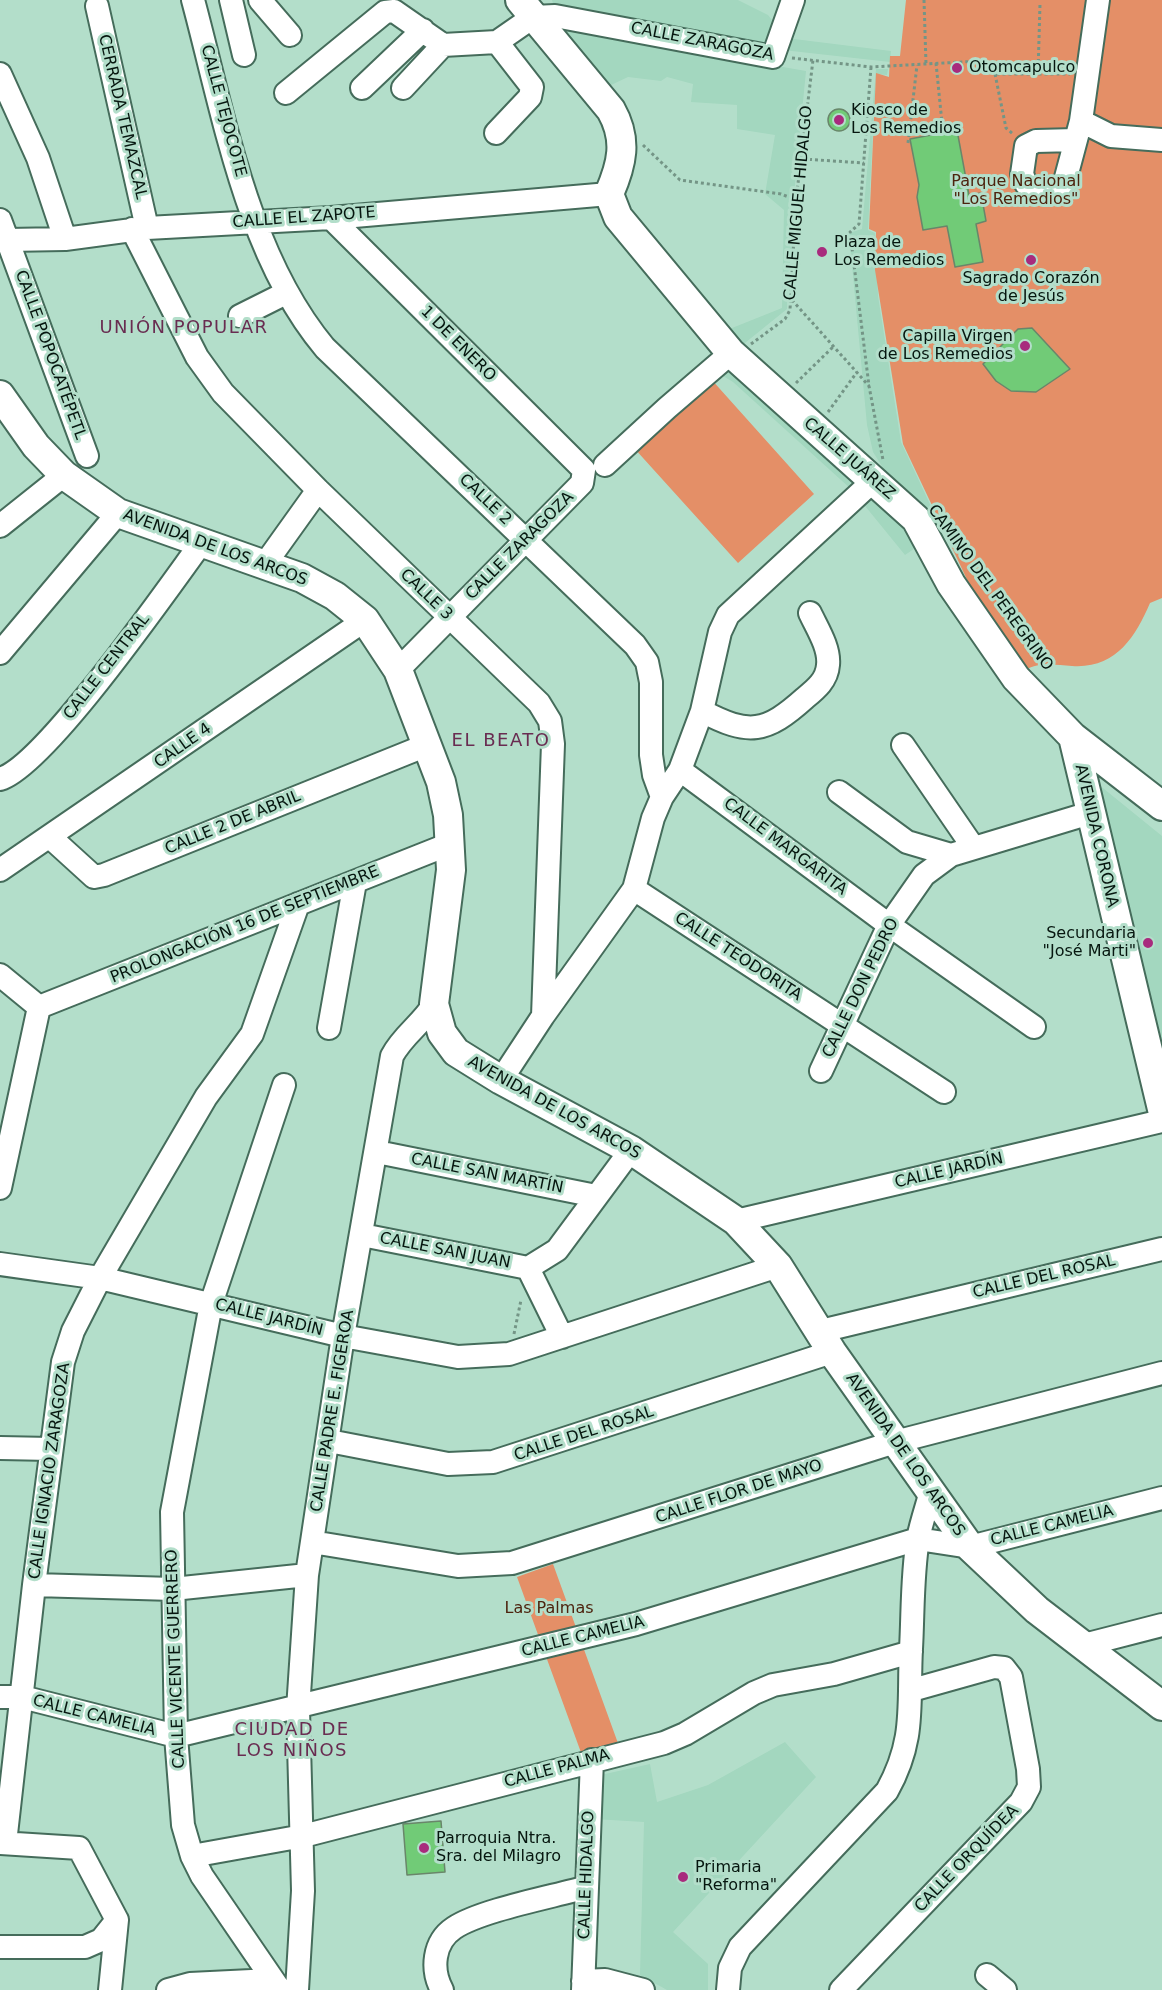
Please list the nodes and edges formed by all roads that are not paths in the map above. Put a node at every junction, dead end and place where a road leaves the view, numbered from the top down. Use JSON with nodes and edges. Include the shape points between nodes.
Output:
{"nodes":[{"id":1,"x":193,"y":0,"type":"edge"},
{"id":2,"x":231,"y":0,"type":"edge"},
{"id":3,"x":260,"y":0,"type":"edge"},
{"id":4,"x":793,"y":0,"type":"edge"},
{"id":5,"x":1098,"y":0,"type":"edge"},
{"id":6,"x":97,"y":6,"type":"dead end"},
{"id":7,"x":527,"y":8,"type":"edge"},
{"id":8,"x":423,"y":30,"type":"junction"},
{"id":9,"x":290,"y":35,"type":"dead end"},
{"id":10,"x":497,"y":42,"type":"junction"},
{"id":11,"x":443,"y":45,"type":"junction"},
{"id":12,"x":244,"y":55,"type":"dead end"},
{"id":13,"x":0,"y":74,"type":"edge"},
{"id":14,"x":362,"y":88,"type":"dead end"},
{"id":15,"x":403,"y":88,"type":"dead end"},
{"id":16,"x":286,"y":93,"type":"dead end"},
{"id":17,"x":1078,"y":131,"type":"junction"},
{"id":18,"x":496,"y":133,"type":"dead end"},
{"id":19,"x":1162,"y":140,"type":"edge"},
{"id":20,"x":609,"y":194,"type":"junction"},
{"id":21,"x":331,"y":218,"type":"junction"},
{"id":22,"x":254,"y":221,"type":"junction"},
{"id":23,"x":140,"y":229,"type":"junction"},
{"id":24,"x":2,"y":233,"type":"edge"},
{"id":25,"x":65,"y":239,"type":"junction"},
{"id":26,"x":286,"y":293,"type":"junction"},
{"id":27,"x":240,"y":316,"type":"dead end"},
{"id":28,"x":732,"y":354,"type":"junction"},
{"id":29,"x":0,"y":395,"type":"edge"},
{"id":30,"x":87,"y":456,"type":"dead end"},
{"id":31,"x":595,"y":468,"type":"junction"},
{"id":32,"x":64,"y":475,"type":"junction"},
{"id":33,"x":880,"y":475,"type":"junction"},
{"id":34,"x":318,"y":490,"type":"junction"},
{"id":35,"x":118,"y":513,"type":"junction"},
{"id":36,"x":0,"y":526,"type":"edge"},
{"id":37,"x":525,"y":539,"type":"junction"},
{"id":38,"x":202,"y":542,"type":"junction"},
{"id":39,"x":265,"y":564,"type":"junction"},
{"id":40,"x":810,"y":613,"type":"dead end"},
{"id":41,"x":450,"y":618,"type":"junction"},
{"id":42,"x":365,"y":620,"type":"junction"},
{"id":43,"x":0,"y":653,"type":"edge"},
{"id":44,"x":398,"y":670,"type":"junction"},
{"id":45,"x":702,"y":711,"type":"junction"},
{"id":46,"x":1073,"y":737,"type":"junction"},
{"id":47,"x":427,"y":745,"type":"junction"},
{"id":48,"x":903,"y":745,"type":"dead end"},
{"id":49,"x":680,"y":770,"type":"junction"},
{"id":50,"x":0,"y":779,"type":"edge"},
{"id":51,"x":839,"y":792,"type":"dead end"},
{"id":52,"x":662,"y":797,"type":"junction"},
{"id":53,"x":1162,"y":806,"type":"edge"},
{"id":54,"x":1090,"y":813,"type":"junction"},
{"id":55,"x":50,"y":837,"type":"junction"},
{"id":56,"x":452,"y":843,"type":"junction"},
{"id":57,"x":973,"y":847,"type":"junction"},
{"id":58,"x":951,"y":855,"type":"junction"},
{"id":59,"x":0,"y":870,"type":"edge"},
{"id":60,"x":355,"y":882,"type":"junction"},
{"id":61,"x":634,"y":889,"type":"junction"},
{"id":62,"x":298,"y":904,"type":"junction"},
{"id":63,"x":889,"y":925,"type":"junction"},
{"id":64,"x":1,"y":976,"type":"edge"},
{"id":65,"x":434,"y":1004,"type":"junction"},
{"id":66,"x":39,"y":1007,"type":"junction"},
{"id":67,"x":543,"y":1016,"type":"junction"},
{"id":68,"x":842,"y":1025,"type":"junction"},
{"id":69,"x":1034,"y":1027,"type":"dead end"},
{"id":70,"x":329,"y":1028,"type":"dead end"},
{"id":71,"x":821,"y":1071,"type":"dead end"},
{"id":72,"x":501,"y":1080,"type":"junction"},
{"id":73,"x":284,"y":1085,"type":"dead end"},
{"id":74,"x":944,"y":1092,"type":"dead end"},
{"id":75,"x":1162,"y":1109,"type":"edge"},
{"id":76,"x":1162,"y":1121,"type":"edge"},
{"id":77,"x":631,"y":1150,"type":"junction"},
{"id":78,"x":377,"y":1152,"type":"junction"},
{"id":79,"x":0,"y":1188,"type":"edge"},
{"id":80,"x":597,"y":1196,"type":"junction"},
{"id":81,"x":736,"y":1221,"type":"junction"},
{"id":82,"x":362,"y":1235,"type":"junction"},
{"id":83,"x":1162,"y":1249,"type":"edge"},
{"id":84,"x":0,"y":1264,"type":"edge"},
{"id":85,"x":778,"y":1266,"type":"junction"},
{"id":86,"x":528,"y":1268,"type":"junction"},
{"id":87,"x":100,"y":1278,"type":"junction"},
{"id":88,"x":211,"y":1304,"type":"junction"},
{"id":89,"x":344,"y":1336,"type":"junction"},
{"id":90,"x":562,"y":1336,"type":"junction"},
{"id":91,"x":826,"y":1341,"type":"junction"},
{"id":92,"x":1162,"y":1372,"type":"edge"},
{"id":93,"x":329,"y":1441,"type":"junction"},
{"id":94,"x":895,"y":1442,"type":"junction"},
{"id":95,"x":0,"y":1448,"type":"edge"},
{"id":96,"x":51,"y":1449,"type":"junction"},
{"id":97,"x":930,"y":1495,"type":"junction"},
{"id":98,"x":1162,"y":1498,"type":"edge"},
{"id":99,"x":918,"y":1539,"type":"junction"},
{"id":100,"x":312,"y":1542,"type":"junction"},
{"id":101,"x":970,"y":1547,"type":"junction"},
{"id":102,"x":307,"y":1575,"type":"junction"},
{"id":103,"x":34,"y":1585,"type":"junction"},
{"id":104,"x":173,"y":1589,"type":"junction"},
{"id":105,"x":1162,"y":1624,"type":"edge"},
{"id":106,"x":1084,"y":1645,"type":"junction"},
{"id":107,"x":911,"y":1652,"type":"junction"},
{"id":108,"x":912,"y":1690,"type":"junction"},
{"id":109,"x":11,"y":1697,"type":"edge"},
{"id":110,"x":1162,"y":1706,"type":"edge"},
{"id":111,"x":298,"y":1709,"type":"junction"},
{"id":112,"x":176,"y":1737,"type":"junction"},
{"id":113,"x":592,"y":1760,"type":"junction"},
{"id":114,"x":303,"y":1836,"type":"junction"},
{"id":115,"x":2,"y":1843,"type":"edge"},
{"id":116,"x":192,"y":1856,"type":"junction"},
{"id":117,"x":587,"y":1887,"type":"junction"},
{"id":118,"x":117,"y":1920,"type":"junction"},
{"id":119,"x":0,"y":1947,"type":"edge"},
{"id":120,"x":987,"y":1975,"type":"dead end"},
{"id":121,"x":276,"y":1985,"type":"edge"},
{"id":122,"x":583,"y":1985,"type":"edge"},
{"id":123,"x":110,"y":1990,"type":"edge"},
{"id":124,"x":168,"y":1990,"type":"edge"},
{"id":125,"x":297,"y":1990,"type":"edge"},
{"id":126,"x":442,"y":1990,"type":"edge"},
{"id":127,"x":643,"y":1990,"type":"edge"},
{"id":128,"x":728,"y":1990,"type":"edge"},
{"id":129,"x":841,"y":1990,"type":"edge"},
{"id":130,"x":1005,"y":1990,"type":"edge"}],
"edges":[{"from":1,"to":22,"type":"street","name":"CALLE TEJOCOTE"},
{"from":2,"to":12,"type":"street"},
{"from":3,"to":9,"type":"street"},
{"from":4,"to":7,"type":"street","name":"CALLE ZARAGOZA","via":[[773,57]]},
{"from":5,"to":17,"type":"street"},
{"from":6,"to":23,"type":"street","name":"CERRADA TEMAZCAL"},
{"from":7,"to":10,"type":"street"},
{"from":7,"to":20,"type":"main road","via":[[619,123],[624,150]]},
{"from":8,"to":11,"type":"street"},
{"from":8,"to":14,"type":"street"},
{"from":8,"to":16,"type":"street","via":[[394,11],[385,12]]},
{"from":10,"to":11,"type":"street"},
{"from":10,"to":18,"type":"street","via":[[532,87],[530,97]]},
{"from":11,"to":15,"type":"street"},
{"from":13,"to":25,"type":"street","via":[[38,158]]},
{"from":17,"to":17,"type":"street","via":[[1065,182],[1048,191],[1026,184],[1022,174],[1026,146]]},
{"from":17,"to":19,"type":"street"},
{"from":20,"to":21,"type":"street","name":"CALLE EL ZAPOTE"},
{"from":20,"to":28,"type":"main road","name":"CALLE JUÁREZ","via":[[618,217]]},
{"from":21,"to":22,"type":"street","name":"CALLE EL ZAPOTE"},
{"from":21,"to":31,"type":"street","name":"1 DE ENERO"},
{"from":22,"to":23,"type":"street","name":"CALLE EL ZAPOTE"},
{"from":22,"to":26,"type":"street","name":"CALLE 2"},
{"from":23,"to":25,"type":"street","name":"CALLE EL ZAPOTE"},
{"from":23,"to":34,"type":"street","name":"CALLE 3","via":[[209,376]]},
{"from":24,"to":25,"type":"street","name":"CALLE EL ZAPOTE"},
{"from":24,"to":30,"type":"street","name":"CALLE POPOCATÉPETL"},
{"from":26,"to":27,"type":"street"},
{"from":26,"to":37,"type":"street","name":"CALLE 2","via":[[325,348]]},
{"from":28,"to":31,"type":"street","name":"CALLE ZARAGOZA"},
{"from":28,"to":33,"type":"main road","name":"CALLE JUÁREZ","via":[[815,429]]},
{"from":29,"to":32,"type":"main road","name":"AVENIDA DE LOS ARCOS","via":[[36,446]]},
{"from":31,"to":37,"type":"street","name":"CALLE ZARAGOZA"},
{"from":32,"to":35,"type":"main road","name":"AVENIDA DE LOS ARCOS"},
{"from":32,"to":36,"type":"street"},
{"from":33,"to":45,"type":"street","via":[[728,615],[720,632]]},
{"from":33,"to":46,"type":"main road","name":"CALLE JUÁREZ","via":[[916,519],[951,584],[1001,658]]},
{"from":34,"to":39,"type":"street"},
{"from":34,"to":41,"type":"street","name":"CALLE 3"},
{"from":35,"to":38,"type":"main road","name":"AVENIDA DE LOS ARCOS"},
{"from":35,"to":43,"type":"street"},
{"from":37,"to":41,"type":"street","name":"CALLE ZARAGOZA"},
{"from":37,"to":52,"type":"street","name":"CALLE 2","via":[[635,645],[647,662],[651,682],[651,755]]},
{"from":38,"to":39,"type":"main road","name":"AVENIDA DE LOS ARCOS"},
{"from":38,"to":50,"type":"street","name":"CALLE CENTRAL","via":[[94,686],[24,766]]},
{"from":39,"to":42,"type":"main road","name":"AVENIDA DE LOS ARCOS","via":[[335,596]]},
{"from":40,"to":45,"type":"street","via":[[826,650],[826,676],[782,720],[755,728],[730,726]]},
{"from":41,"to":44,"type":"street","name":"CALLE ZARAGOZA"},
{"from":41,"to":67,"type":"street","name":"CALLE 3","via":[[539,703],[550,721],[553,744]]},
{"from":42,"to":44,"type":"main road","name":"AVENIDA DE LOS ARCOS"},
{"from":42,"to":55,"type":"street","name":"CALLE 4"},
{"from":44,"to":47,"type":"main road","name":"AVENIDA DE LOS ARCOS"},
{"from":45,"to":49,"type":"street"},
{"from":46,"to":53,"type":"main road","name":"CALLE JUÁREZ"},
{"from":46,"to":54,"type":"main road","name":"AVENIDA CORONA"},
{"from":47,"to":55,"type":"street","name":"CALLE 2 DE ABRIL","via":[[104,875],[94,877],[84,871]]},
{"from":47,"to":56,"type":"main road","name":"AVENIDA DE LOS ARCOS","via":[[441,782]]},
{"from":48,"to":57,"type":"street"},
{"from":49,"to":52,"type":"street"},
{"from":49,"to":63,"type":"street","name":"CALLE MARGARITA"},
{"from":51,"to":58,"type":"street","via":[[907,842]]},
{"from":52,"to":61,"type":"street","via":[[642,851]]},
{"from":54,"to":57,"type":"street","name":"CALLE DON PEDRO"},
{"from":54,"to":75,"type":"main road","name":"AVENIDA CORONA"},
{"from":55,"to":59,"type":"street","name":"CALLE 4"},
{"from":56,"to":60,"type":"street","name":"PROLONGACIÓN 16 DE SEPTIEMBRE"},
{"from":56,"to":65,"type":"main road","name":"AVENIDA DE LOS ARCOS"},
{"from":57,"to":58,"type":"street","name":"CALLE DON PEDRO"},
{"from":58,"to":63,"type":"street","name":"CALLE DON PEDRO","via":[[924,875]]},
{"from":60,"to":62,"type":"street","name":"PROLONGACIÓN 16 DE SEPTIEMBRE"},
{"from":60,"to":70,"type":"street"},
{"from":61,"to":67,"type":"street"},
{"from":61,"to":68,"type":"street","name":"CALLE TEODORITA"},
{"from":62,"to":66,"type":"street","name":"PROLONGACIÓN 16 DE SEPTIEMBRE"},
{"from":62,"to":87,"type":"street","name":"CALLE IGNACIO ZARAGOZA","via":[[252,1034],[206,1097]]},
{"from":63,"to":68,"type":"street","name":"CALLE DON PEDRO"},
{"from":63,"to":69,"type":"street","name":"CALLE MARGARITA"},
{"from":64,"to":66,"type":"street"},
{"from":65,"to":72,"type":"main road","name":"AVENIDA DE LOS ARCOS","via":[[442,1033],[456,1052]]},
{"from":65,"to":78,"type":"street","name":"CALLE PADRE E. FIGEROA","via":[[392,1056]]},
{"from":66,"to":79,"type":"street"},
{"from":67,"to":72,"type":"street"},
{"from":68,"to":71,"type":"street","name":"CALLE DON PEDRO"},
{"from":68,"to":74,"type":"street","name":"CALLE TEODORITA"},
{"from":72,"to":77,"type":"main road","name":"AVENIDA DE LOS ARCOS"},
{"from":73,"to":88,"type":"street","name":"CALLE VICENTE GUERRERO"},
{"from":76,"to":81,"type":"street","name":"CALLE JARDÍN"},
{"from":77,"to":80,"type":"street"},
{"from":77,"to":81,"type":"main road","name":"AVENIDA DE LOS ARCOS"},
{"from":78,"to":80,"type":"street","name":"CALLE SAN MARTÍN"},
{"from":78,"to":82,"type":"street","name":"CALLE PADRE E. FIGEROA"},
{"from":80,"to":86,"type":"street","via":[[557,1250]]},
{"from":81,"to":85,"type":"main road","name":"AVENIDA DE LOS ARCOS"},
{"from":82,"to":86,"type":"street","name":"CALLE SAN JUAN"},
{"from":82,"to":89,"type":"street","name":"CALLE PADRE E. FIGEROA"},
{"from":83,"to":91,"type":"street","name":"CALLE DEL ROSAL"},
{"from":84,"to":87,"type":"street","name":"CALLE JARDÍN"},
{"from":85,"to":90,"type":"street","name":"CALLE JARDÍN"},
{"from":85,"to":91,"type":"main road","name":"AVENIDA DE LOS ARCOS"},
{"from":86,"to":90,"type":"street"},
{"from":87,"to":88,"type":"street","name":"CALLE JARDÍN"},
{"from":87,"to":96,"type":"street","name":"CALLE IGNACIO ZARAGOZA","via":[[73,1331],[63,1362]]},
{"from":88,"to":89,"type":"street","name":"CALLE JARDÍN"},
{"from":88,"to":104,"type":"street","name":"CALLE VICENTE GUERRERO","via":[[175,1488]]},
{"from":89,"to":90,"type":"street","name":"CALLE JARDÍN","via":[[458,1357],[509,1354]]},
{"from":89,"to":93,"type":"street","name":"CALLE PADRE E. FIGEROA"},
{"from":91,"to":93,"type":"street","name":"CALLE DEL ROSAL","via":[[493,1462],[448,1464]]},
{"from":91,"to":94,"type":"main road","name":"AVENIDA DE LOS ARCOS"},
{"from":92,"to":94,"type":"street","name":"CALLE FLOR DE MAYO"},
{"from":93,"to":100,"type":"street","name":"CALLE PADRE E. FIGEROA"},
{"from":94,"to":97,"type":"main road","name":"AVENIDA DE LOS ARCOS"},
{"from":94,"to":100,"type":"street","name":"CALLE FLOR DE MAYO","via":[[512,1563],[458,1566]]},
{"from":95,"to":96,"type":"street"},
{"from":96,"to":103,"type":"street","name":"CALLE IGNACIO ZARAGOZA"},
{"from":97,"to":99,"type":"street"},
{"from":97,"to":101,"type":"main road","name":"AVENIDA DE LOS ARCOS"},
{"from":98,"to":101,"type":"street","name":"CALLE CAMELIA"},
{"from":99,"to":101,"type":"street","name":"CALLE CAMELIA"},
{"from":99,"to":107,"type":"street"},
{"from":99,"to":111,"type":"street","name":"CALLE CAMELIA","via":[[636,1624]]},
{"from":100,"to":102,"type":"street","name":"CALLE PADRE E. FIGEROA"},
{"from":101,"to":106,"type":"main road","name":"AVENIDA DE LOS ARCOS","via":[[1037,1610]]},
{"from":102,"to":104,"type":"street"},
{"from":102,"to":111,"type":"street","name":"CALLE PADRE E. FIGEROA"},
{"from":103,"to":104,"type":"street"},
{"from":103,"to":109,"type":"street","name":"CALLE IGNACIO ZARAGOZA"},
{"from":104,"to":112,"type":"street","name":"CALLE VICENTE GUERRERO"},
{"from":105,"to":106,"type":"street"},
{"from":106,"to":110,"type":"main road","name":"AVENIDA DE LOS ARCOS"},
{"from":107,"to":108,"type":"street"},
{"from":107,"to":113,"type":"street","name":"CALLE PALMA","via":[[773,1686],[664,1743]]},
{"from":108,"to":128,"type":"street","via":[[908,1741],[887,1791],[740,1947],[730,1968]]},
{"from":108,"to":129,"type":"street","name":"CALLE ORQUÍDEA","via":[[994,1667],[1004,1668],[1011,1677],[1029,1787],[1021,1802]]},
{"from":109,"to":112,"type":"street","name":"CALLE CAMELIA"},
{"from":109,"to":115,"type":"street","name":"CALLE IGNACIO ZARAGOZA"},
{"from":111,"to":112,"type":"street","name":"CALLE CAMELIA"},
{"from":111,"to":114,"type":"street","name":"CALLE PADRE E. FIGEROA"},
{"from":112,"to":116,"type":"street","name":"CALLE VICENTE GUERRERO","via":[[183,1825]]},
{"from":113,"to":114,"type":"street","name":"CALLE PALMA"},
{"from":113,"to":117,"type":"street","name":"CALLE HIDALGO"},
{"from":114,"to":116,"type":"street","name":"CALLE PALMA"},
{"from":114,"to":125,"type":"street","name":"CALLE PADRE E. FIGEROA"},
{"from":115,"to":118,"type":"street","via":[[79,1848]]},
{"from":116,"to":121,"type":"street","name":"CALLE VICENTE GUERRERO"},
{"from":117,"to":122,"type":"street","name":"CALLE HIDALGO"},
{"from":117,"to":126,"type":"street","via":[[470,1920],[452,1929],[437,1947],[435,1965]]},
{"from":118,"to":119,"type":"street","via":[[101,1940],[85,1947]]},
{"from":118,"to":123,"type":"street"},
{"from":120,"to":130,"type":"street"},
{"from":121,"to":124,"type":"street","via":[[190,1984]]},
{"from":122,"to":127,"type":"street","via":[[619,1983]]}]}
